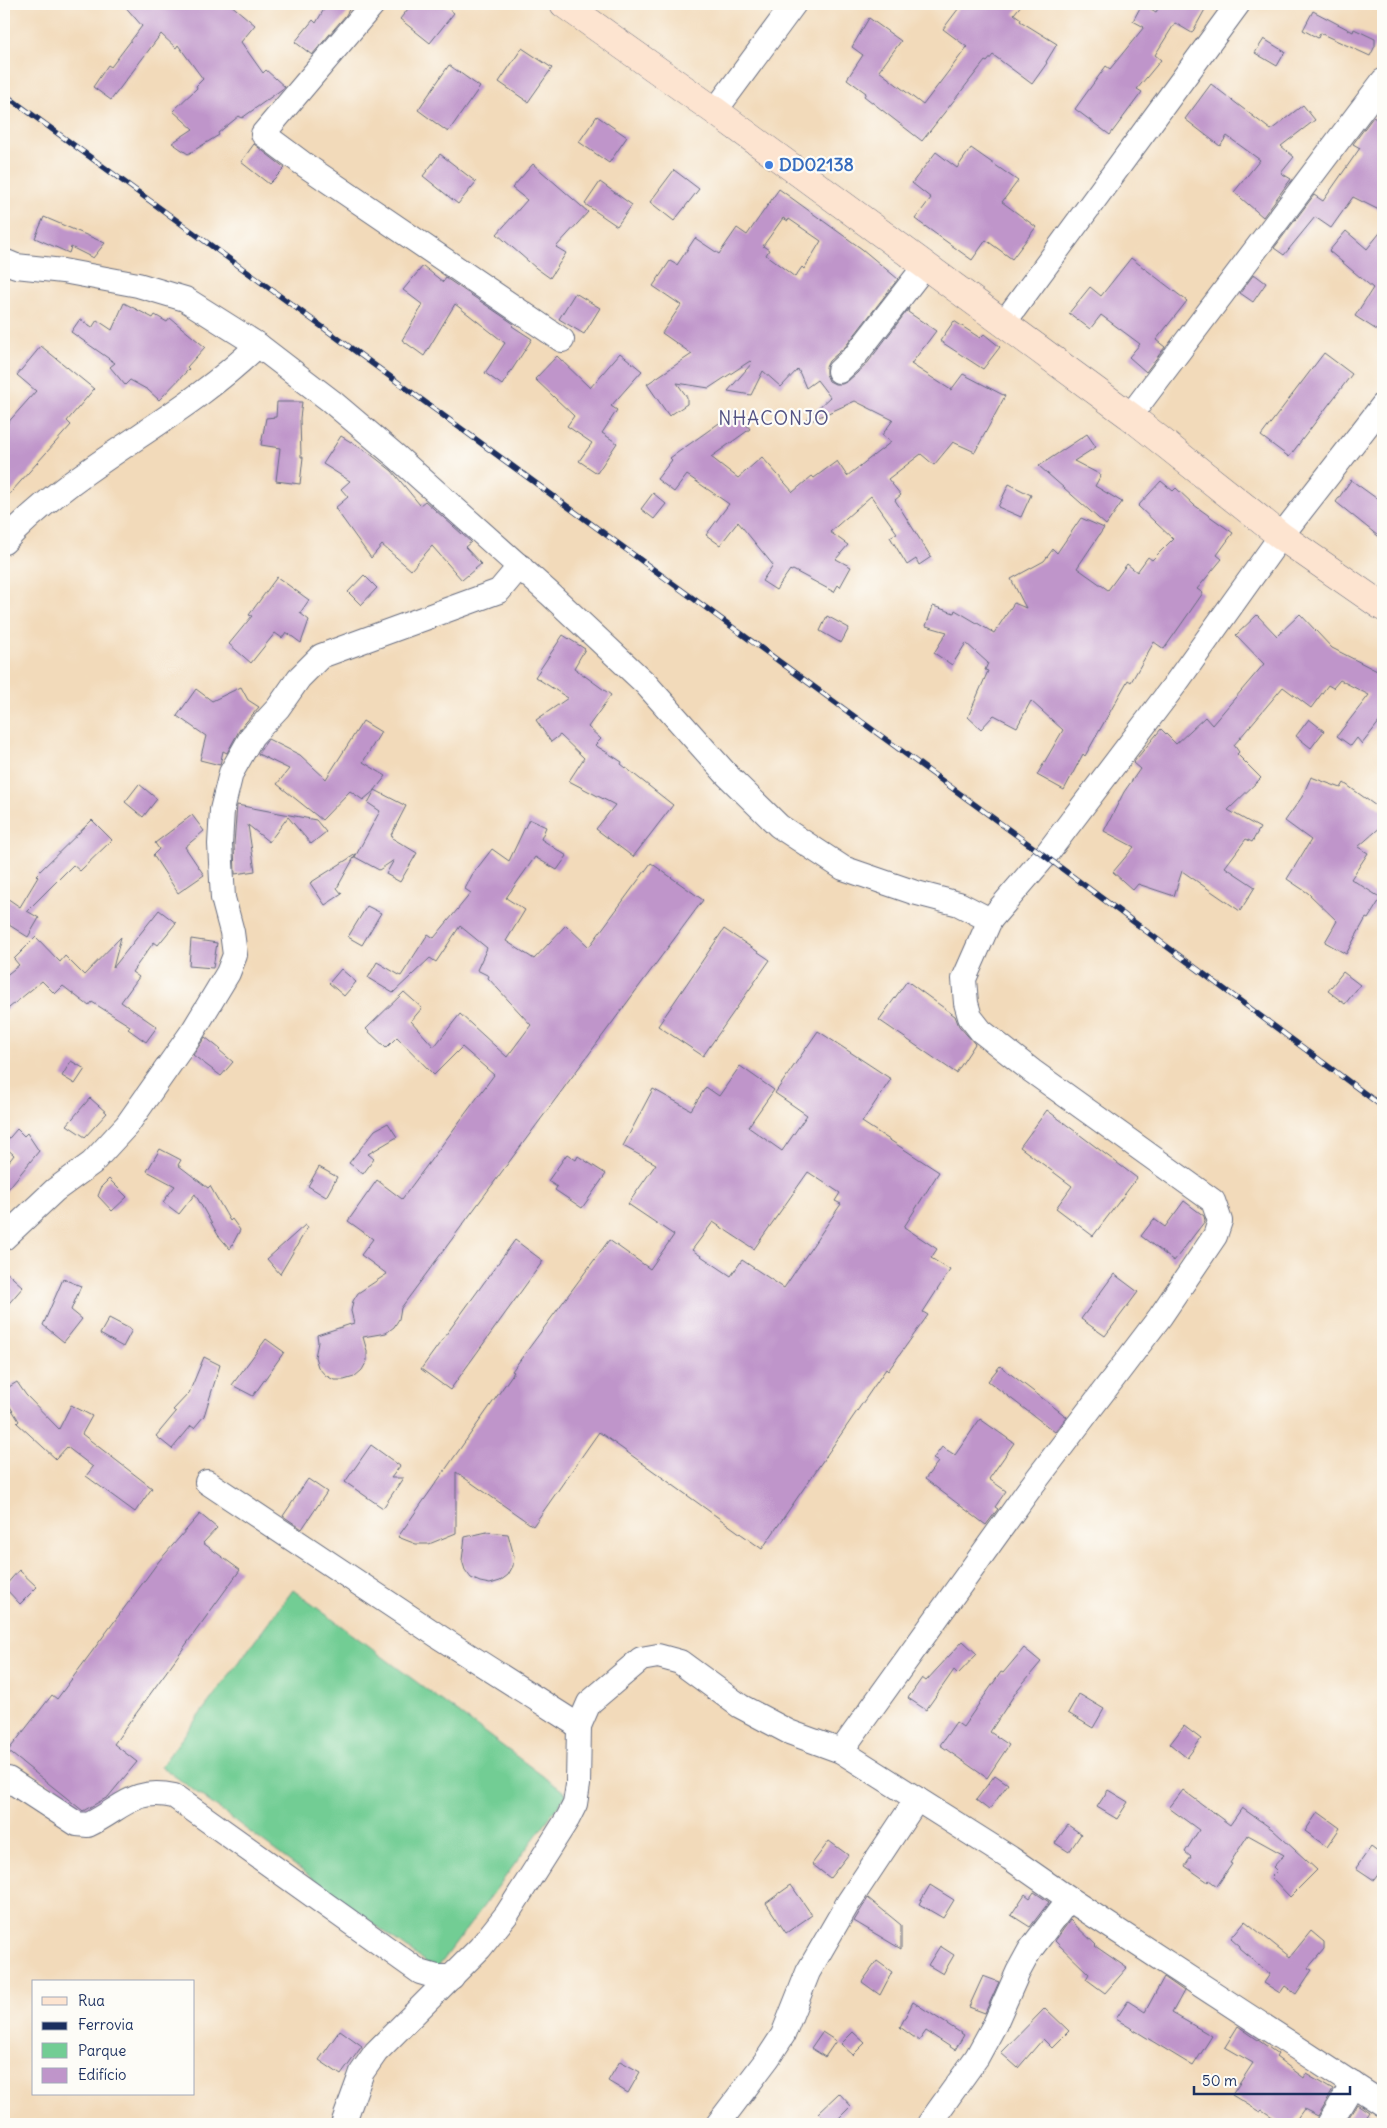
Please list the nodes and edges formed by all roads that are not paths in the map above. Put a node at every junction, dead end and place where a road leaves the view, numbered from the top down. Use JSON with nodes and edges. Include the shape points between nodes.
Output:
{"nodes":[{"id":1,"x":373,"y":4,"type":"edge"},
{"id":2,"x":564,"y":4,"type":"edge"},
{"id":3,"x":794,"y":4,"type":"edge"},
{"id":4,"x":1238,"y":4,"type":"edge"},
{"id":5,"x":1383,"y":80,"type":"edge"},
{"id":6,"x":715,"y":111,"type":"junction"},
{"id":7,"x":4,"y":261,"type":"edge"},
{"id":8,"x":925,"y":266,"type":"junction"},
{"id":9,"x":1003,"y":324,"type":"junction"},
{"id":10,"x":562,"y":340,"type":"dead end"},
{"id":11,"x":258,"y":345,"type":"junction"},
{"id":12,"x":839,"y":371,"type":"dead end"},
{"id":13,"x":1383,"y":405,"type":"edge"},
{"id":14,"x":1130,"y":416,"type":"junction"},
{"id":15,"x":1281,"y":536,"type":"junction"},
{"id":16,"x":4,"y":542,"type":"edge"},
{"id":17,"x":520,"y":566,"type":"junction"},
{"id":18,"x":1383,"y":607,"type":"edge"},
{"id":19,"x":990,"y":920,"type":"junction"},
{"id":20,"x":4,"y":1238,"type":"edge"},
{"id":21,"x":206,"y":1482,"type":"dead end"},
{"id":22,"x":579,"y":1726,"type":"junction"},
{"id":23,"x":840,"y":1751,"type":"junction"},
{"id":24,"x":8,"y":1779,"type":"dead end"},
{"id":25,"x":917,"y":1799,"type":"junction"},
{"id":26,"x":1069,"y":1899,"type":"junction"},
{"id":27,"x":452,"y":1977,"type":"junction"},
{"id":28,"x":1353,"y":2084,"type":"junction"},
{"id":29,"x":1383,"y":2104,"type":"edge"},
{"id":30,"x":343,"y":2124,"type":"edge"},
{"id":31,"x":718,"y":2124,"type":"edge"},
{"id":32,"x":928,"y":2124,"type":"edge"},
{"id":33,"x":1330,"y":2124,"type":"edge"}],
"edges":[{"from":1,"to":10,"type":"street","via":[[264,134]]},
{"from":2,"to":6,"type":"main road"},
{"from":3,"to":6,"type":"street"},
{"from":4,"to":9,"type":"street"},
{"from":5,"to":14,"type":"street"},
{"from":6,"to":8,"type":"main road"},
{"from":7,"to":11,"type":"street","via":[[16,266],[138,285],[185,299]]},
{"from":8,"to":9,"type":"main road"},
{"from":8,"to":12,"type":"street","via":[[856,356]]},
{"from":9,"to":14,"type":"main road"},
{"from":11,"to":16,"type":"street","via":[[196,398],[82,474]]},
{"from":11,"to":17,"type":"street","via":[[331,401]]},
{"from":13,"to":15,"type":"street"},
{"from":14,"to":15,"type":"main road"},
{"from":15,"to":18,"type":"main road"},
{"from":15,"to":19,"type":"street","via":[[1176,683],[1045,856]]},
{"from":17,"to":19,"type":"street","via":[[646,684],[728,776],[779,826],[843,868],[958,904]]},
{"from":17,"to":20,"type":"street","via":[[499,591],[321,656],[252,736],[232,773],[222,810],[223,898],[235,955],[228,973],[188,1039],[127,1125],[92,1163],[55,1190]]},
{"from":19,"to":23,"type":"street","via":[[964,980],[970,1017],[981,1031],[1032,1071],[1213,1201],[1220,1221],[1215,1236],[1160,1317],[1030,1488]]},
{"from":21,"to":22,"type":"street"},
{"from":22,"to":23,"type":"street","via":[[589,1703],[641,1660],[658,1656],[680,1662],[740,1706],[789,1732]]},
{"from":22,"to":27,"type":"street","via":[[578,1785],[575,1804],[568,1818],[507,1914]]},
{"from":23,"to":25,"type":"street"},
{"from":24,"to":27,"type":"street","via":[[77,1824],[88,1825],[144,1793],[174,1796],[420,1972]]},
{"from":25,"to":26,"type":"street"},
{"from":25,"to":31,"type":"street","via":[[812,1964],[783,2035]]},
{"from":26,"to":28,"type":"street"},
{"from":26,"to":32,"type":"street","via":[[1030,1950],[996,2024]]},
{"from":27,"to":30,"type":"street","via":[[376,2052],[362,2072]]},
{"from":28,"to":29,"type":"street"},
{"from":28,"to":33,"type":"street"}]}
